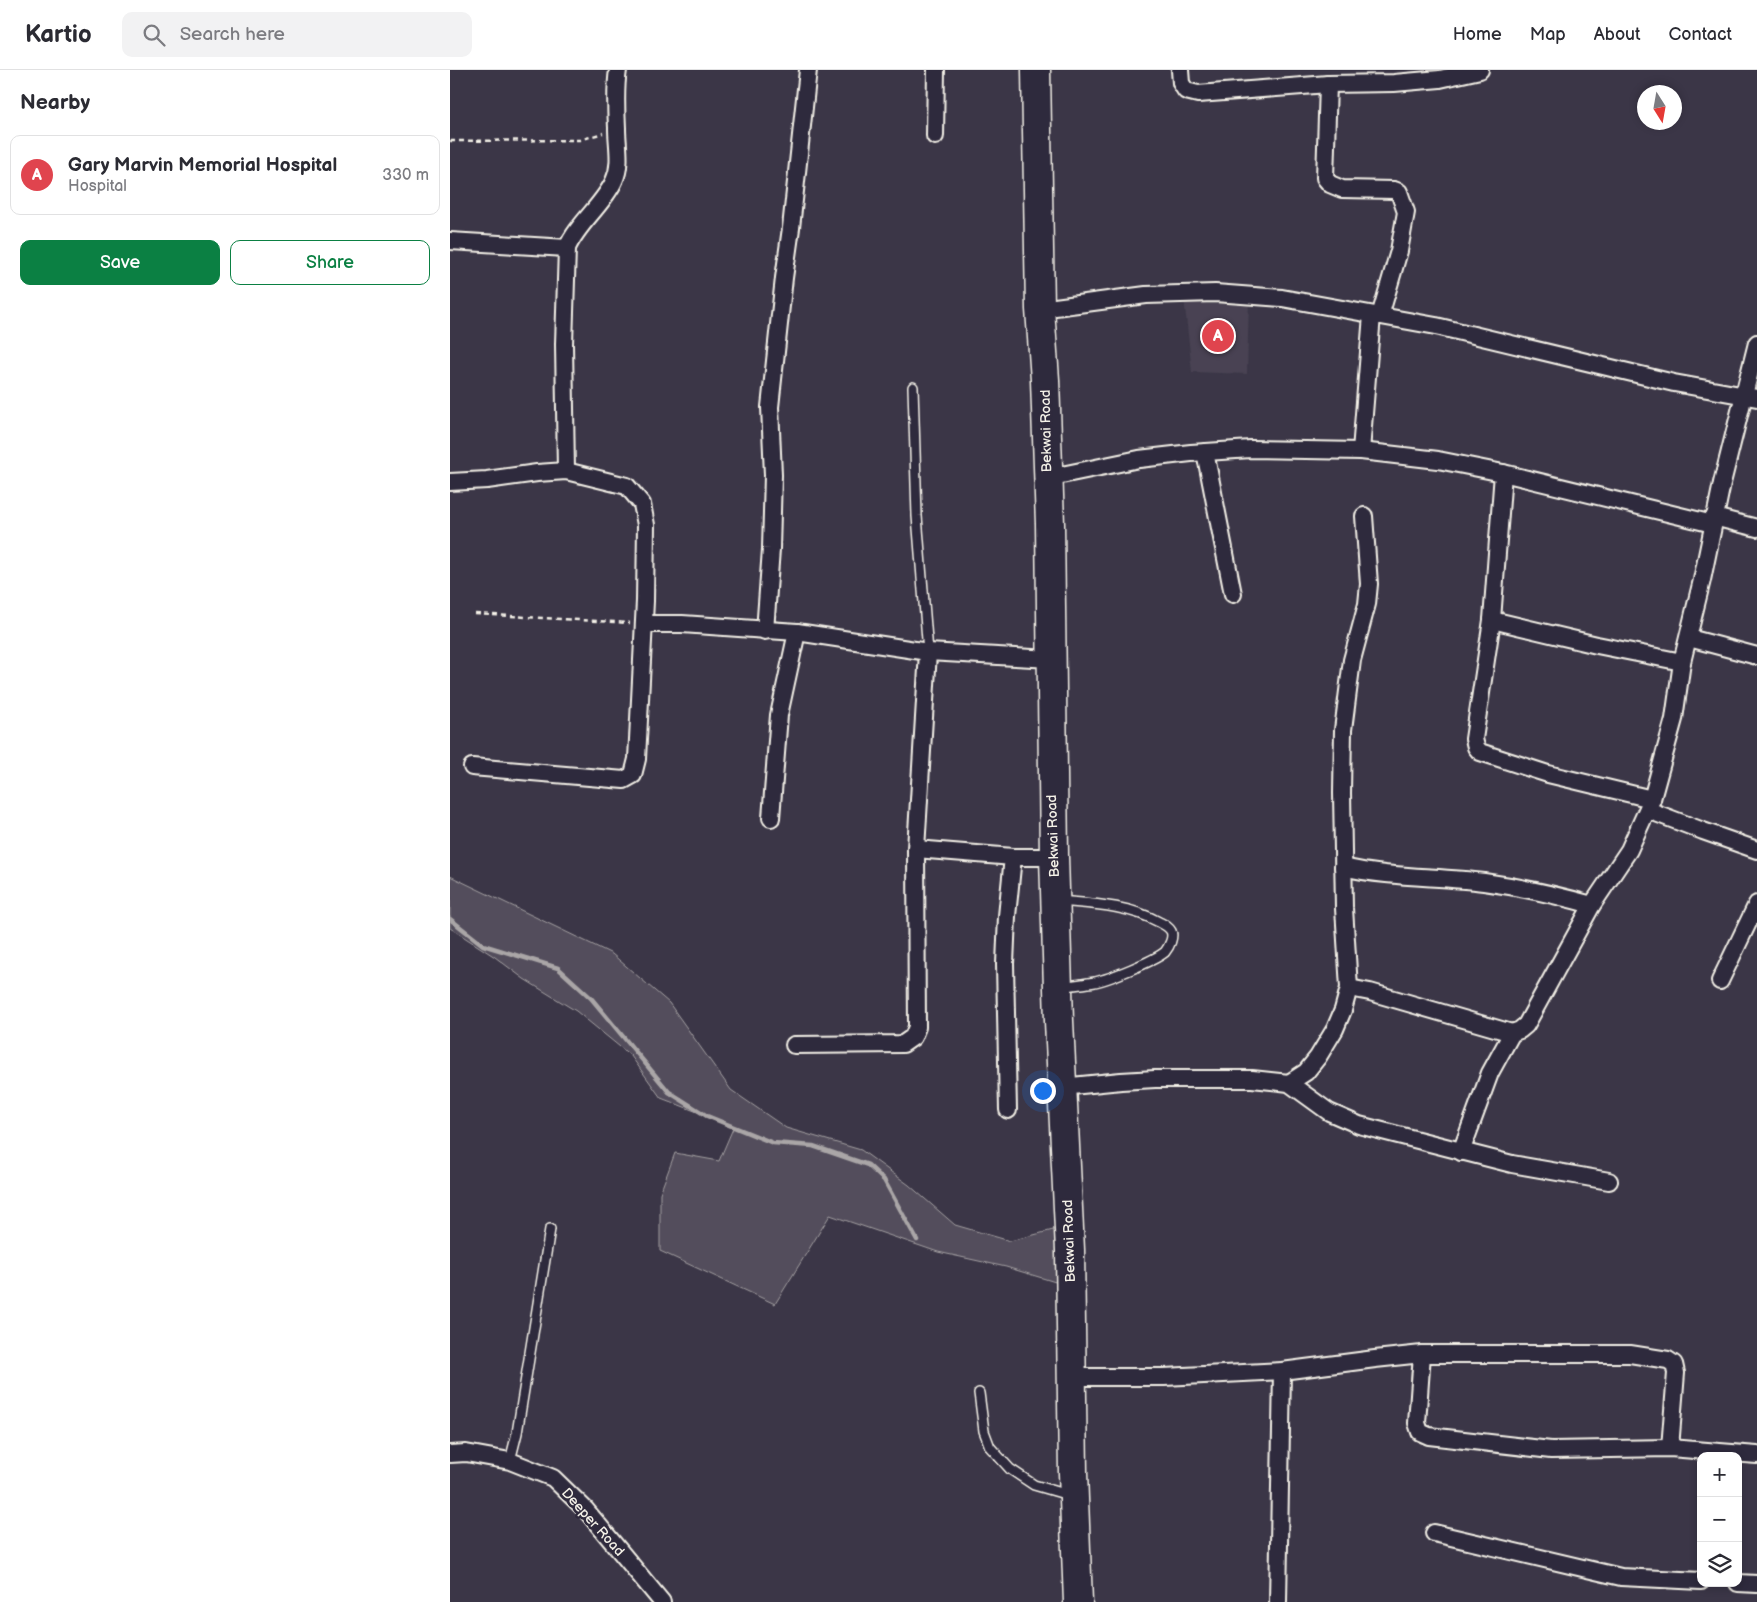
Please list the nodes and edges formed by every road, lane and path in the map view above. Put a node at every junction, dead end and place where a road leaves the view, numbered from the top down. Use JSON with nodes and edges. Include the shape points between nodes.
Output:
{"nodes":[{"id":1,"x":618,"y":70,"type":"edge"},
{"id":2,"x":808,"y":70,"type":"edge"},
{"id":3,"x":936,"y":70,"type":"edge"},
{"id":4,"x":1036,"y":70,"type":"edge"},
{"id":5,"x":1180,"y":70,"type":"edge"},
{"id":6,"x":1480,"y":70,"type":"edge"},
{"id":7,"x":1400,"y":76,"type":"edge"},
{"id":8,"x":1328,"y":84,"type":"junction"},
{"id":9,"x":617,"y":129,"type":"junction"},
{"id":10,"x":935,"y":136,"type":"dead end"},
{"id":11,"x":450,"y":141,"type":"edge"},
{"id":12,"x":450,"y":241,"type":"edge"},
{"id":13,"x":568,"y":248,"type":"junction"},
{"id":14,"x":1040,"y":309,"type":"junction"},
{"id":15,"x":1376,"y":316,"type":"junction"},
{"id":16,"x":1757,"y":343,"type":"edge"},
{"id":17,"x":913,"y":387,"type":"dead end"},
{"id":18,"x":1750,"y":397,"type":"edge"},
{"id":19,"x":1361,"y":451,"type":"junction"},
{"id":20,"x":1205,"y":452,"type":"junction"},
{"id":21,"x":566,"y":471,"type":"junction"},
{"id":22,"x":1503,"y":473,"type":"junction"},
{"id":23,"x":1047,"y":478,"type":"junction"},
{"id":24,"x":450,"y":482,"type":"edge"},
{"id":25,"x":1364,"y":516,"type":"dead end"},
{"id":26,"x":1714,"y":521,"type":"junction"},
{"id":27,"x":1757,"y":528,"type":"edge"},
{"id":28,"x":1233,"y":594,"type":"dead end"},
{"id":29,"x":475,"y":614,"type":"dead end"},
{"id":30,"x":1492,"y":620,"type":"junction"},
{"id":31,"x":644,"y":624,"type":"junction"},
{"id":32,"x":765,"y":631,"type":"junction"},
{"id":33,"x":797,"y":632,"type":"junction"},
{"id":34,"x":1689,"y":638,"type":"junction"},
{"id":35,"x":928,"y":652,"type":"junction"},
{"id":36,"x":1757,"y":656,"type":"edge"},
{"id":37,"x":1051,"y":659,"type":"junction"},
{"id":38,"x":1682,"y":662,"type":"junction"},
{"id":39,"x":472,"y":767,"type":"dead end"},
{"id":40,"x":1650,"y":804,"type":"junction"},
{"id":41,"x":771,"y":818,"type":"dead end"},
{"id":42,"x":916,"y":849,"type":"junction"},
{"id":43,"x":1757,"y":850,"type":"edge"},
{"id":44,"x":1014,"y":857,"type":"junction"},
{"id":45,"x":1054,"y":857,"type":"junction"},
{"id":46,"x":1343,"y":868,"type":"junction"},
{"id":47,"x":1056,"y":900,"type":"junction"},
{"id":48,"x":1757,"y":904,"type":"edge"},
{"id":49,"x":1592,"y":905,"type":"junction"},
{"id":50,"x":1720,"y":981,"type":"dead end"},
{"id":51,"x":1058,"y":987,"type":"junction"},
{"id":52,"x":1349,"y":988,"type":"junction"},
{"id":53,"x":1512,"y":1033,"type":"junction"},
{"id":54,"x":794,"y":1045,"type":"dead end"},
{"id":55,"x":1289,"y":1084,"type":"junction"},
{"id":56,"x":1062,"y":1087,"type":"junction"},
{"id":57,"x":1008,"y":1110,"type":"dead end"},
{"id":58,"x":1462,"y":1152,"type":"junction"},
{"id":59,"x":1609,"y":1180,"type":"dead end"},
{"id":60,"x":550,"y":1229,"type":"dead end"},
{"id":61,"x":1422,"y":1354,"type":"junction"},
{"id":62,"x":1282,"y":1371,"type":"junction"},
{"id":63,"x":1072,"y":1377,"type":"junction"},
{"id":64,"x":980,"y":1392,"type":"dead end"},
{"id":65,"x":1670,"y":1448,"type":"junction"},
{"id":66,"x":450,"y":1454,"type":"edge"},
{"id":67,"x":1757,"y":1455,"type":"edge"},
{"id":68,"x":510,"y":1461,"type":"junction"},
{"id":69,"x":1074,"y":1497,"type":"junction"},
{"id":70,"x":1434,"y":1533,"type":"dead end"},
{"id":71,"x":1697,"y":1581,"type":"edge"},
{"id":72,"x":1742,"y":1583,"type":"edge"},
{"id":73,"x":1757,"y":1584,"type":"edge"},
{"id":74,"x":662,"y":1602,"type":"edge"},
{"id":75,"x":1078,"y":1602,"type":"edge"},
{"id":76,"x":1278,"y":1602,"type":"edge"}],
"edges":[{"from":1,"to":9,"type":"street"},
{"from":2,"to":32,"type":"street","via":[[770,407],[773,475]]},
{"from":3,"to":10,"type":"street"},
{"from":4,"to":14,"type":"highway","name":"Bekwai Road"},
{"from":5,"to":8,"type":"street","via":[[1181,83],[1186,91],[1198,94]]},
{"from":6,"to":7,"type":"street","via":[[1440,79]]},
{"from":7,"to":8,"type":"street"},
{"from":8,"to":15,"type":"street","via":[[1325,178],[1342,189],[1399,192],[1406,212],[1399,251]]},
{"from":9,"to":11,"type":"path","via":[[580,140]]},
{"from":9,"to":13,"type":"street","via":[[620,163],[614,182],[573,235]]},
{"from":12,"to":13,"type":"street"},
{"from":13,"to":21,"type":"street","via":[[564,344]]},
{"from":14,"to":15,"type":"street","via":[[1146,296],[1215,293],[1282,298]]},
{"from":14,"to":23,"type":"highway","name":"Bekwai Road"},
{"from":15,"to":18,"type":"street","via":[[1436,326]]},
{"from":15,"to":19,"type":"street"},
{"from":16,"to":18,"type":"street"},
{"from":17,"to":35,"type":"lane","via":[[917,516]]},
{"from":18,"to":26,"type":"street"},
{"from":19,"to":20,"type":"street"},
{"from":19,"to":22,"type":"street","via":[[1438,460]]},
{"from":20,"to":23,"type":"street","via":[[1139,459]]},
{"from":20,"to":28,"type":"street"},
{"from":21,"to":24,"type":"street"},
{"from":21,"to":31,"type":"street","via":[[628,486],[642,504],[646,525]]},
{"from":22,"to":26,"type":"street"},
{"from":22,"to":30,"type":"street"},
{"from":23,"to":37,"type":"highway","name":"Bekwai Road"},
{"from":25,"to":46,"type":"street","via":[[1369,584],[1352,660],[1343,730]]},
{"from":26,"to":27,"type":"street"},
{"from":26,"to":34,"type":"street"},
{"from":29,"to":31,"type":"path"},
{"from":30,"to":38,"type":"street"},
{"from":30,"to":40,"type":"street","via":[[1474,739],[1480,752]]},
{"from":31,"to":32,"type":"street"},
{"from":31,"to":39,"type":"street","via":[[637,759],[633,775],[624,780]]},
{"from":32,"to":33,"type":"street"},
{"from":33,"to":35,"type":"street"},
{"from":33,"to":41,"type":"street","via":[[779,714]]},
{"from":34,"to":36,"type":"street"},
{"from":34,"to":38,"type":"street"},
{"from":35,"to":37,"type":"street"},
{"from":35,"to":42,"type":"street"},
{"from":37,"to":45,"type":"highway","name":"Bekwai Road"},
{"from":38,"to":40,"type":"street","via":[[1674,719]]},
{"from":40,"to":43,"type":"street"},
{"from":40,"to":49,"type":"street","via":[[1629,850]]},
{"from":42,"to":44,"type":"street"},
{"from":42,"to":54,"type":"street","via":[[917,1027],[913,1036],[903,1044]]},
{"from":44,"to":45,"type":"street"},
{"from":44,"to":57,"type":"street","via":[[1007,916]]},
{"from":45,"to":47,"type":"highway","name":"Bekwai Road"},
{"from":46,"to":49,"type":"street","via":[[1483,882]]},
{"from":46,"to":52,"type":"street"},
{"from":47,"to":51,"type":"highway","name":"Bekwai Road"},
{"from":47,"to":51,"type":"lane","via":[[1122,908],[1166,926],[1171,932],[1164,953],[1097,981]]},
{"from":48,"to":50,"type":"street"},
{"from":49,"to":53,"type":"street","via":[[1526,1024]]},
{"from":51,"to":56,"type":"highway","name":"Bekwai Road"},
{"from":52,"to":53,"type":"street"},
{"from":52,"to":55,"type":"street","via":[[1335,1029],[1318,1057],[1306,1072]]},
{"from":53,"to":58,"type":"street","via":[[1490,1073]]},
{"from":55,"to":56,"type":"street","via":[[1252,1079],[1156,1079]]},
{"from":55,"to":58,"type":"street","via":[[1329,1112],[1359,1125]]},
{"from":56,"to":63,"type":"highway","name":"Bekwai Road"},
{"from":58,"to":59,"type":"street"},
{"from":60,"to":68,"type":"lane"},
{"from":61,"to":62,"type":"street"},
{"from":61,"to":65,"type":"street","via":[[1417,1423],[1420,1432],[1429,1436],[1551,1450]]},
{"from":61,"to":65,"type":"street","via":[[1630,1354],[1668,1360],[1674,1364],[1676,1373]]},
{"from":62,"to":63,"type":"street"},
{"from":62,"to":76,"type":"street"},
{"from":63,"to":69,"type":"highway","name":"Bekwai Road"},
{"from":64,"to":69,"type":"lane","via":[[984,1431],[990,1447],[1010,1469],[1034,1485]]},
{"from":65,"to":67,"type":"street"},
{"from":66,"to":68,"type":"street","name":"Deeper Road","via":[[466,1453]]},
{"from":68,"to":74,"type":"street","name":"Deeper Road","via":[[553,1478],[586,1510]]},
{"from":69,"to":75,"type":"highway","name":"Bekwai Road"},
{"from":70,"to":71,"type":"street","via":[[1621,1577]]},
{"from":72,"to":73,"type":"street"}]}
